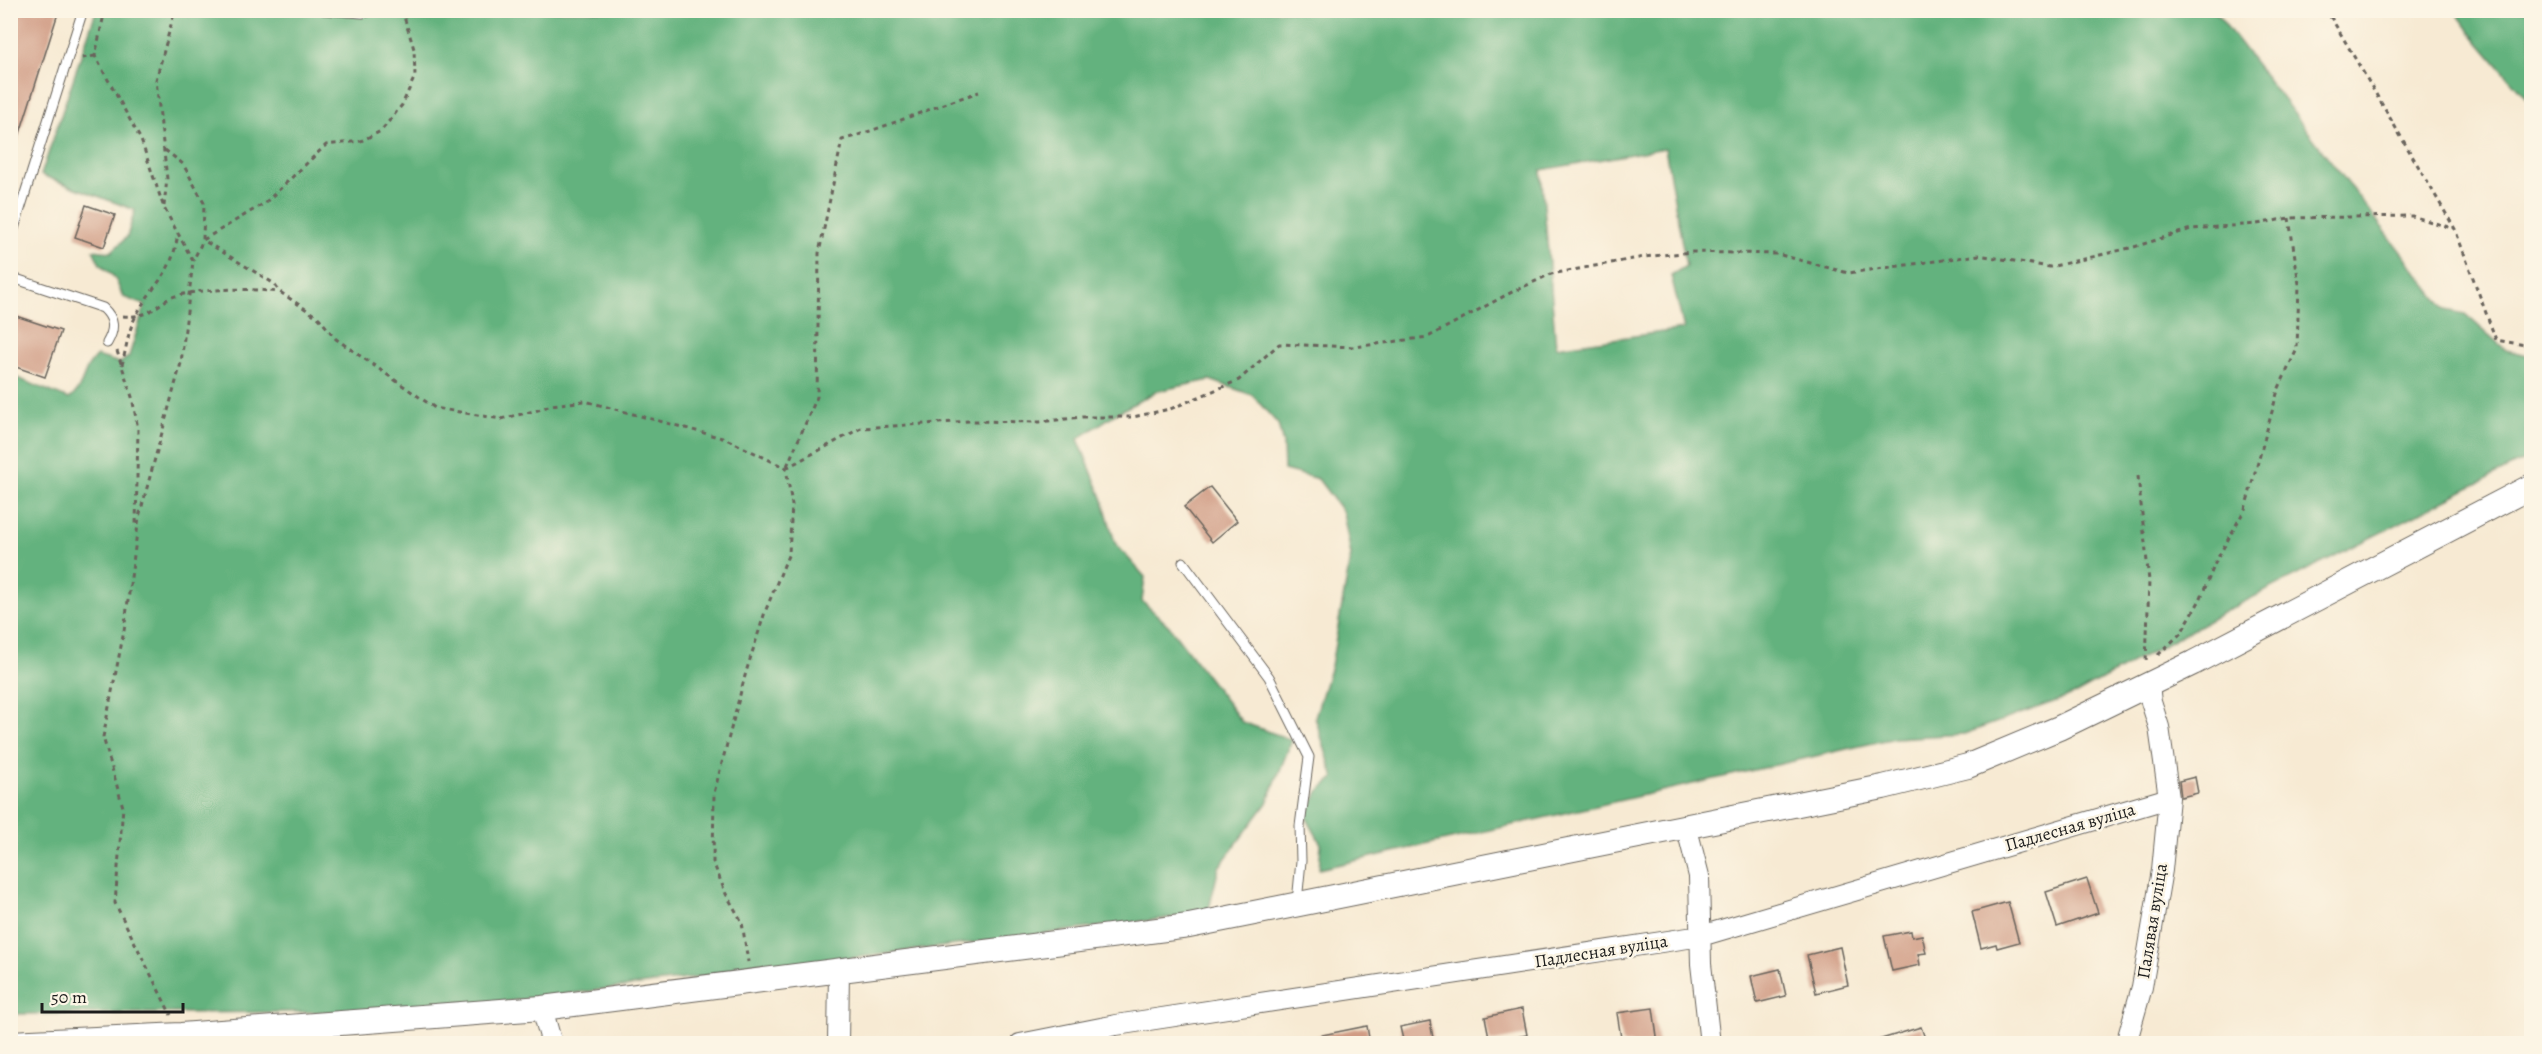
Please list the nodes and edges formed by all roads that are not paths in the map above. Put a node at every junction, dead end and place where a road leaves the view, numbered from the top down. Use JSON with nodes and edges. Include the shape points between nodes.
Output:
{"nodes":[{"id":1,"x":83,"y":10,"type":"edge"},
{"id":2,"x":323,"y":10,"type":"edge"},
{"id":3,"x":377,"y":10,"type":"edge"},
{"id":4,"x":10,"y":241,"type":"edge"},
{"id":5,"x":10,"y":277,"type":"edge"},
{"id":6,"x":108,"y":343,"type":"dead end"},
{"id":7,"x":2532,"y":486,"type":"edge"},
{"id":8,"x":1183,"y":562,"type":"dead end"},
{"id":9,"x":2149,"y":685,"type":"junction"},
{"id":10,"x":2169,"y":798,"type":"junction"},
{"id":11,"x":1686,"y":825,"type":"junction"},
{"id":12,"x":1297,"y":904,"type":"junction"},
{"id":13,"x":1701,"y":936,"type":"junction"},
{"id":14,"x":839,"y":971,"type":"junction"},
{"id":15,"x":542,"y":1008,"type":"junction"},
{"id":16,"x":10,"y":1043,"type":"edge"},
{"id":17,"x":552,"y":1044,"type":"edge"},
{"id":18,"x":838,"y":1044,"type":"edge"},
{"id":19,"x":1020,"y":1044,"type":"edge"},
{"id":20,"x":1710,"y":1044,"type":"edge"},
{"id":21,"x":2126,"y":1044,"type":"edge"}],
"edges":[{"from":1,"to":4,"type":"lane"},
{"from":2,"to":3,"type":"lane","via":[[362,14]]},
{"from":5,"to":6,"type":"lane","via":[[104,308],[112,315]]},
{"from":7,"to":9,"type":"street"},
{"from":8,"to":12,"type":"lane","via":[[1269,677],[1310,757],[1300,826]]},
{"from":9,"to":10,"type":"street","name":"Палявая вуліца"},
{"from":9,"to":11,"type":"street","via":[[1968,766],[1883,787]]},
{"from":10,"to":13,"type":"street","name":"Падлесная вуліца"},
{"from":10,"to":21,"type":"street","name":"Палявая вуліца","via":[[2162,870],[2144,975]]},
{"from":11,"to":12,"type":"street"},
{"from":11,"to":13,"type":"street","via":[[1699,876]]},
{"from":12,"to":14,"type":"street","via":[[1189,926]]},
{"from":13,"to":19,"type":"street","name":"Падлесная вуліца","via":[[1116,1025]]},
{"from":13,"to":20,"type":"street"},
{"from":14,"to":15,"type":"street"},
{"from":14,"to":18,"type":"street"},
{"from":15,"to":16,"type":"street","via":[[181,1035]]},
{"from":15,"to":17,"type":"street"}]}
